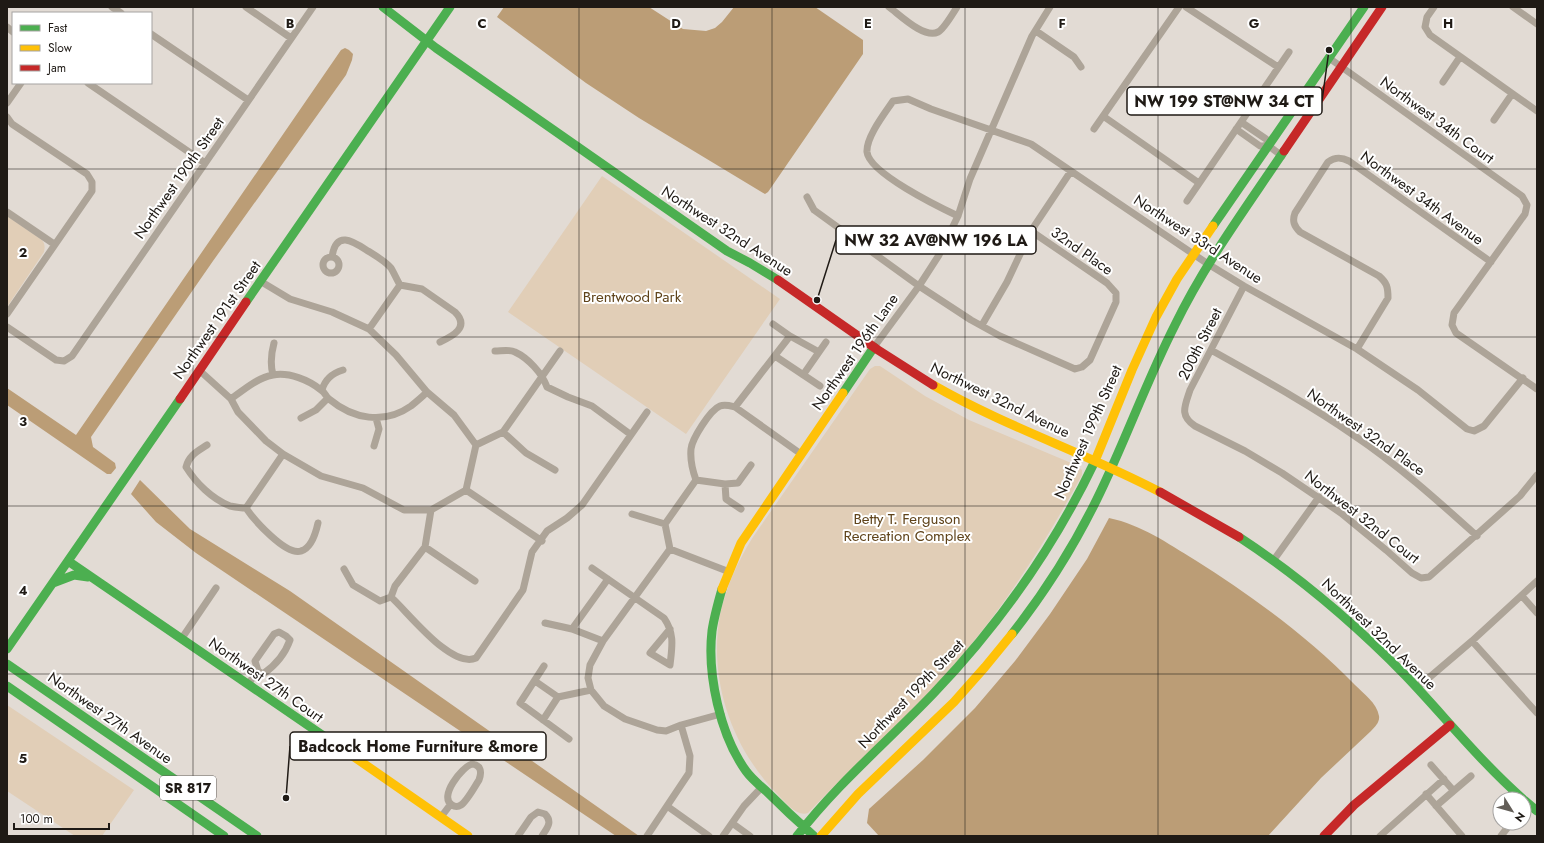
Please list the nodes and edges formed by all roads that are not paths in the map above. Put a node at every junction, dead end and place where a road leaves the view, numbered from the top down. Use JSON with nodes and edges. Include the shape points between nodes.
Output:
{"nodes":[{"id":1,"x":246,"y":7,"type":"edge"},
{"id":2,"x":313,"y":7,"type":"edge"},
{"id":3,"x":383,"y":7,"type":"edge"},
{"id":4,"x":450,"y":7,"type":"edge"},
{"id":5,"x":889,"y":7,"type":"edge"},
{"id":6,"x":957,"y":7,"type":"edge"},
{"id":7,"x":1050,"y":7,"type":"edge"},
{"id":8,"x":1179,"y":7,"type":"edge"},
{"id":9,"x":1186,"y":7,"type":"edge"},
{"id":10,"x":1364,"y":7,"type":"edge"},
{"id":11,"x":1382,"y":7,"type":"edge"},
{"id":12,"x":1434,"y":7,"type":"edge"},
{"id":13,"x":1513,"y":7,"type":"edge"},
{"id":14,"x":1537,"y":24,"type":"edge"},
{"id":15,"x":1036,"y":31,"type":"junction"},
{"id":16,"x":152,"y":35,"type":"edge"},
{"id":17,"x":291,"y":38,"type":"junction"},
{"id":18,"x":428,"y":40,"type":"junction"},
{"id":19,"x":1289,"y":52,"type":"dead end"},
{"id":20,"x":1460,"y":57,"type":"junction"},
{"id":21,"x":1329,"y":58,"type":"junction"},
{"id":22,"x":1081,"y":67,"type":"dead end"},
{"id":23,"x":1278,"y":67,"type":"junction"},
{"id":24,"x":1342,"y":68,"type":"junction"},
{"id":25,"x":1443,"y":82,"type":"dead end"},
{"id":26,"x":20,"y":84,"type":"edge"},
{"id":27,"x":89,"y":84,"type":"edge"},
{"id":28,"x":1512,"y":94,"type":"junction"},
{"id":29,"x":248,"y":100,"type":"junction"},
{"id":30,"x":7,"y":103,"type":"edge"},
{"id":31,"x":1537,"y":111,"type":"edge"},
{"id":32,"x":7,"y":116,"type":"edge"},
{"id":33,"x":1103,"y":116,"type":"junction"},
{"id":34,"x":1494,"y":120,"type":"dead end"},
{"id":35,"x":1241,"y":122,"type":"junction"},
{"id":36,"x":992,"y":129,"type":"junction"},
{"id":37,"x":1094,"y":129,"type":"dead end"},
{"id":38,"x":1236,"y":129,"type":"junction"},
{"id":39,"x":1269,"y":146,"type":"junction"},
{"id":40,"x":1282,"y":156,"type":"junction"},
{"id":41,"x":205,"y":163,"type":"junction"},
{"id":42,"x":1071,"y":171,"type":"junction"},
{"id":43,"x":1199,"y":183,"type":"junction"},
{"id":44,"x":807,"y":197,"type":"dead end"},
{"id":45,"x":1187,"y":200,"type":"dead end"},
{"id":46,"x":7,"y":212,"type":"edge"},
{"id":47,"x":958,"y":216,"type":"junction"},
{"id":48,"x":1032,"y":231,"type":"junction"},
{"id":49,"x":54,"y":244,"type":"junction"},
{"id":50,"x":1193,"y":254,"type":"junction"},
{"id":51,"x":332,"y":257,"type":"dead end"},
{"id":52,"x":1491,"y":262,"type":"junction"},
{"id":53,"x":1208,"y":264,"type":"junction"},
{"id":54,"x":260,"y":281,"type":"junction"},
{"id":55,"x":400,"y":285,"type":"junction"},
{"id":56,"x":919,"y":286,"type":"junction"},
{"id":57,"x":1244,"y":286,"type":"junction"},
{"id":58,"x":7,"y":314,"type":"edge"},
{"id":59,"x":773,"y":324,"type":"dead end"},
{"id":60,"x":982,"y":325,"type":"junction"},
{"id":61,"x":7,"y":327,"type":"edge"},
{"id":62,"x":369,"y":329,"type":"junction"},
{"id":63,"x":790,"y":336,"type":"junction"},
{"id":64,"x":440,"y":342,"type":"dead end"},
{"id":65,"x":826,"y":342,"type":"dead end"},
{"id":66,"x":274,"y":343,"type":"dead end"},
{"id":67,"x":874,"y":347,"type":"junction"},
{"id":68,"x":1357,"y":349,"type":"junction"},
{"id":69,"x":1211,"y":350,"type":"junction"},
{"id":70,"x":495,"y":351,"type":"dead end"},
{"id":71,"x":560,"y":351,"type":"dead end"},
{"id":72,"x":819,"y":352,"type":"junction"},
{"id":73,"x":775,"y":356,"type":"junction"},
{"id":74,"x":199,"y":370,"type":"junction"},
{"id":75,"x":343,"y":370,"type":"dead end"},
{"id":76,"x":273,"y":375,"type":"junction"},
{"id":77,"x":803,"y":375,"type":"junction"},
{"id":78,"x":543,"y":376,"type":"junction"},
{"id":79,"x":1523,"y":378,"type":"junction"},
{"id":80,"x":820,"y":386,"type":"dead end"},
{"id":81,"x":1537,"y":388,"type":"edge"},
{"id":82,"x":322,"y":390,"type":"junction"},
{"id":83,"x":427,"y":392,"type":"junction"},
{"id":84,"x":328,"y":398,"type":"junction"},
{"id":85,"x":231,"y":399,"type":"junction"},
{"id":86,"x":735,"y":407,"type":"junction"},
{"id":87,"x":647,"y":412,"type":"dead end"},
{"id":88,"x":1184,"y":416,"type":"joint"},
{"id":89,"x":301,"y":418,"type":"dead end"},
{"id":90,"x":376,"y":418,"type":"junction"},
{"id":91,"x":503,"y":432,"type":"junction"},
{"id":92,"x":630,"y":434,"type":"junction"},
{"id":93,"x":207,"y":445,"type":"dead end"},
{"id":94,"x":476,"y":445,"type":"junction"},
{"id":95,"x":374,"y":446,"type":"dead end"},
{"id":96,"x":283,"y":454,"type":"junction"},
{"id":97,"x":801,"y":454,"type":"junction"},
{"id":98,"x":1094,"y":460,"type":"junction"},
{"id":99,"x":751,"y":465,"type":"dead end"},
{"id":100,"x":1112,"y":469,"type":"junction"},
{"id":101,"x":555,"y":470,"type":"dead end"},
{"id":102,"x":1537,"y":475,"type":"edge"},
{"id":103,"x":696,"y":480,"type":"junction"},
{"id":104,"x":725,"y":484,"type":"junction"},
{"id":105,"x":466,"y":490,"type":"junction"},
{"id":106,"x":1319,"y":497,"type":"junction"},
{"id":107,"x":246,"y":508,"type":"junction"},
{"id":108,"x":741,"y":509,"type":"dead end"},
{"id":109,"x":431,"y":510,"type":"junction"},
{"id":110,"x":632,"y":514,"type":"dead end"},
{"id":111,"x":318,"y":523,"type":"dead end"},
{"id":112,"x":665,"y":524,"type":"junction"},
{"id":113,"x":1477,"y":536,"type":"junction"},
{"id":114,"x":542,"y":541,"type":"junction"},
{"id":115,"x":425,"y":547,"type":"junction"},
{"id":116,"x":670,"y":549,"type":"junction"},
{"id":117,"x":68,"y":561,"type":"junction"},
{"id":118,"x":1273,"y":561,"type":"junction"},
{"id":119,"x":592,"y":568,"type":"dead end"},
{"id":120,"x":344,"y":569,"type":"dead end"},
{"id":121,"x":727,"y":571,"type":"junction"},
{"id":122,"x":608,"y":579,"type":"junction"},
{"id":123,"x":1537,"y":580,"type":"edge"},
{"id":124,"x":99,"y":581,"type":"junction"},
{"id":125,"x":475,"y":581,"type":"dead end"},
{"id":126,"x":51,"y":584,"type":"junction"},
{"id":127,"x":216,"y":588,"type":"dead end"},
{"id":128,"x":1522,"y":596,"type":"junction"},
{"id":129,"x":391,"y":597,"type":"junction"},
{"id":130,"x":634,"y":598,"type":"junction"},
{"id":131,"x":1537,"y":613,"type":"edge"},
{"id":132,"x":545,"y":623,"type":"dead end"},
{"id":133,"x":572,"y":629,"type":"junction"},
{"id":134,"x":670,"y":629,"type":"junction"},
{"id":135,"x":182,"y":638,"type":"junction"},
{"id":136,"x":603,"y":641,"type":"junction"},
{"id":137,"x":1472,"y":641,"type":"junction"},
{"id":138,"x":7,"y":649,"type":"edge"},
{"id":139,"x":7,"y":664,"type":"edge"},
{"id":140,"x":544,"y":666,"type":"dead end"},
{"id":141,"x":258,"y":671,"type":"junction"},
{"id":142,"x":535,"y":681,"type":"junction"},
{"id":143,"x":248,"y":684,"type":"junction"},
{"id":144,"x":7,"y":686,"type":"edge"},
{"id":145,"x":1417,"y":688,"type":"junction"},
{"id":146,"x":591,"y":690,"type":"junction"},
{"id":147,"x":558,"y":697,"type":"junction"},
{"id":148,"x":1537,"y":712,"type":"edge"},
{"id":149,"x":720,"y":714,"type":"junction"},
{"id":150,"x":543,"y":720,"type":"junction"},
{"id":151,"x":681,"y":725,"type":"junction"},
{"id":152,"x":1450,"y":725,"type":"junction"},
{"id":153,"x":569,"y":739,"type":"dead end"},
{"id":154,"x":1431,"y":765,"type":"dead end"},
{"id":155,"x":1471,"y":776,"type":"dead end"},
{"id":156,"x":1444,"y":779,"type":"junction"},
{"id":157,"x":762,"y":787,"type":"junction"},
{"id":158,"x":1453,"y":790,"type":"junction"},
{"id":159,"x":1513,"y":791,"type":"edge"},
{"id":160,"x":1426,"y":794,"type":"junction"},
{"id":161,"x":450,"y":805,"type":"junction"},
{"id":162,"x":667,"y":806,"type":"junction"},
{"id":163,"x":1436,"y":806,"type":"junction"},
{"id":164,"x":441,"y":817,"type":"junction"},
{"id":165,"x":732,"y":823,"type":"junction"},
{"id":166,"x":803,"y":827,"type":"junction"},
{"id":167,"x":224,"y":836,"type":"edge"},
{"id":168,"x":257,"y":836,"type":"edge"},
{"id":169,"x":468,"y":836,"type":"edge"},
{"id":170,"x":518,"y":836,"type":"edge"},
{"id":171,"x":542,"y":836,"type":"edge"},
{"id":172,"x":647,"y":836,"type":"edge"},
{"id":173,"x":709,"y":836,"type":"edge"},
{"id":174,"x":723,"y":836,"type":"edge"},
{"id":175,"x":750,"y":836,"type":"edge"},
{"id":176,"x":796,"y":836,"type":"edge"},
{"id":177,"x":814,"y":836,"type":"edge"},
{"id":178,"x":821,"y":836,"type":"edge"},
{"id":179,"x":1324,"y":836,"type":"edge"},
{"id":180,"x":1380,"y":836,"type":"edge"},
{"id":181,"x":1462,"y":836,"type":"edge"}],
"edges":[{"from":1,"to":17,"type":"street"},
{"from":2,"to":17,"type":"street","name":"Northwest 190th Street"},
{"from":3,"to":18,"type":"street","name":"Northwest 32nd Avenue"},
{"from":4,"to":18,"type":"street","name":"Northwest 191st Street"},
{"from":5,"to":6,"type":"street","via":[[922,32],[932,34],[939,32]]},
{"from":7,"to":15,"type":"street","name":"Northwest 196th Lane"},
{"from":8,"to":33,"type":"street"},
{"from":9,"to":23,"type":"street"},
{"from":10,"to":21,"type":"street","name":"Northwest 199th Street"},
{"from":11,"to":24,"type":"street"},
{"from":12,"to":20,"type":"street","via":[[1427,17],[1425,27],[1430,35]]},
{"from":13,"to":14,"type":"street"},
{"from":15,"to":22,"type":"street","via":[[1074,57]]},
{"from":15,"to":36,"type":"street","name":"Northwest 196th Lane"},
{"from":16,"to":29,"type":"street"},
{"from":17,"to":29,"type":"street","name":"Northwest 190th Street"},
{"from":18,"to":54,"type":"street","name":"Northwest 191st Street"},
{"from":18,"to":67,"type":"street","name":"Northwest 32nd Avenue","via":[[720,247],[775,278]]},
{"from":19,"to":23,"type":"street"},
{"from":20,"to":25,"type":"street"},
{"from":20,"to":28,"type":"street"},
{"from":21,"to":24,"type":"street","name":"Northwest 34th Court"},
{"from":21,"to":39,"type":"street","name":"Northwest 199th Street"},
{"from":23,"to":35,"type":"street"},
{"from":24,"to":40,"type":"street"},
{"from":24,"to":52,"type":"street","name":"Northwest 34th Court","via":[[1522,196],[1527,205],[1525,214]]},
{"from":26,"to":30,"type":"street"},
{"from":27,"to":41,"type":"street"},
{"from":28,"to":31,"type":"street"},
{"from":28,"to":34,"type":"street"},
{"from":29,"to":41,"type":"street","name":"Northwest 190th Street"},
{"from":32,"to":49,"type":"street","via":[[12,124],[87,174],[92,182],[92,191]]},
{"from":33,"to":37,"type":"street"},
{"from":33,"to":43,"type":"street"},
{"from":35,"to":38,"type":"street"},
{"from":35,"to":39,"type":"street","via":[[1266,139]]},
{"from":36,"to":42,"type":"street","name":"Northwest 33rd Avenue","via":[[1031,144]]},
{"from":36,"to":47,"type":"street","name":"Northwest 196th Lane","via":[[970,179]]},
{"from":36,"to":47,"type":"street","name":"Northwest 33rd Avenue","via":[[908,100],[893,101],[867,146],[868,158],[873,165],[913,193]]},
{"from":38,"to":39,"type":"street","via":[[1260,146]]},
{"from":38,"to":43,"type":"street"},
{"from":39,"to":40,"type":"street"},
{"from":39,"to":50,"type":"street","name":"Northwest 199th Street"},
{"from":40,"to":53,"type":"street"},
{"from":41,"to":61,"type":"street","name":"Northwest 190th Street","via":[[72,356],[64,361],[56,360]]},
{"from":42,"to":48,"type":"street"},
{"from":42,"to":50,"type":"street","name":"Northwest 33rd Avenue"},
{"from":43,"to":45,"type":"street"},
{"from":44,"to":56,"type":"street","via":[[814,210]]},
{"from":46,"to":49,"type":"street"},
{"from":47,"to":56,"type":"street","name":"Northwest 196th Lane","via":[[939,255]]},
{"from":48,"to":60,"type":"street"},
{"from":48,"to":60,"type":"street","name":"32nd Place","via":[[1107,283],[1116,293],[1116,302],[1090,360],[1075,369],[1000,336]]},
{"from":49,"to":58,"type":"street"},
{"from":50,"to":53,"type":"street","name":"Northwest 33rd Avenue"},
{"from":50,"to":98,"type":"street","name":"Northwest 199th Street","via":[[1154,320]]},
{"from":51,"to":55,"type":"street","via":[[333,249],[338,242],[352,240],[390,268]]},
{"from":52,"to":68,"type":"street","name":"Northwest 34th Avenue","via":[[1349,161],[1337,158],[1328,162],[1293,219],[1300,232],[1379,276],[1385,282],[1388,298]]},
{"from":52,"to":79,"type":"street","via":[[1454,313],[1452,325],[1456,333]]},
{"from":53,"to":57,"type":"street","name":"Northwest 33rd Avenue"},
{"from":53,"to":100,"type":"street","via":[[1171,331]]},
{"from":54,"to":62,"type":"street","via":[[290,299],[332,312]]},
{"from":54,"to":74,"type":"street","name":"Northwest 191st Street"},
{"from":55,"to":62,"type":"street"},
{"from":55,"to":64,"type":"street","via":[[422,289],[459,316],[461,323],[458,331]]},
{"from":56,"to":60,"type":"street"},
{"from":56,"to":67,"type":"street","name":"Northwest 196th Lane"},
{"from":57,"to":68,"type":"street","name":"Northwest 33rd Avenue"},
{"from":57,"to":69,"type":"street","name":"200th Street"},
{"from":59,"to":63,"type":"street"},
{"from":62,"to":83,"type":"street","via":[[396,355]]},
{"from":63,"to":72,"type":"street"},
{"from":63,"to":73,"type":"street"},
{"from":65,"to":72,"type":"street"},
{"from":66,"to":76,"type":"street","via":[[271,353]]},
{"from":67,"to":97,"type":"street","name":"Northwest 196th Lane"},
{"from":67,"to":98,"type":"street","name":"Northwest 32nd Avenue","via":[[946,393]]},
{"from":68,"to":79,"type":"street","name":"Northwest 33rd Avenue","via":[[1418,390],[1467,430],[1474,431],[1484,426]]},
{"from":69,"to":88,"type":"street","name":"200th Street","via":[[1190,390],[1184,406]]},
{"from":69,"to":113,"type":"street","name":"Northwest 32nd Place","via":[[1353,434],[1420,485]]},
{"from":70,"to":78,"type":"street","via":[[514,351]]},
{"from":71,"to":78,"type":"street"},
{"from":72,"to":77,"type":"street"},
{"from":73,"to":77,"type":"street"},
{"from":73,"to":86,"type":"street"},
{"from":74,"to":85,"type":"street"},
{"from":74,"to":117,"type":"street","name":"Northwest 191st Street"},
{"from":75,"to":82,"type":"street","via":[[329,377]]},
{"from":76,"to":82,"type":"street","via":[[296,376]]},
{"from":76,"to":85,"type":"street","via":[[252,384]]},
{"from":77,"to":80,"type":"street"},
{"from":78,"to":91,"type":"street"},
{"from":78,"to":92,"type":"street","via":[[547,387],[592,406]]},
{"from":79,"to":81,"type":"street"},
{"from":82,"to":84,"type":"street"},
{"from":83,"to":90,"type":"street","via":[[410,407]]},
{"from":83,"to":94,"type":"street","via":[[454,415]]},
{"from":84,"to":89,"type":"street","via":[[316,410]]},
{"from":84,"to":90,"type":"street","via":[[354,415]]},
{"from":85,"to":96,"type":"street","via":[[238,412],[266,441]]},
{"from":86,"to":97,"type":"street"},
{"from":86,"to":103,"type":"street","via":[[720,406],[713,411],[694,437],[691,467]]},
{"from":87,"to":92,"type":"street"},
{"from":88,"to":106,"type":"street","name":"Northwest 32nd Court","via":[[1195,426],[1245,451]]},
{"from":90,"to":95,"type":"street","via":[[379,429]]},
{"from":91,"to":94,"type":"street"},
{"from":91,"to":101,"type":"street","via":[[526,453]]},
{"from":92,"to":114,"type":"street","via":[[582,505],[547,531]]},
{"from":93,"to":107,"type":"street","via":[[194,453],[186,467],[217,499],[231,506]]},
{"from":94,"to":105,"type":"street"},
{"from":96,"to":107,"type":"street"},
{"from":96,"to":109,"type":"street","via":[[322,476],[363,488],[404,510]]},
{"from":97,"to":121,"type":"street","name":"Northwest 196th Lane","via":[[740,543]]},
{"from":98,"to":100,"type":"street","name":"Northwest 32nd Avenue"},
{"from":98,"to":166,"type":"street","name":"Northwest 199th Street","via":[[1051,542],[973,651]]},
{"from":99,"to":104,"type":"street","via":[[738,483]]},
{"from":100,"to":118,"type":"street","name":"Northwest 32nd Avenue","via":[[1211,521]]},
{"from":100,"to":178,"type":"street","via":[[1067,554],[987,666],[953,703],[857,796]]},
{"from":102,"to":113,"type":"street","via":[[1520,496]]},
{"from":103,"to":104,"type":"street"},
{"from":103,"to":112,"type":"street"},
{"from":104,"to":108,"type":"street","via":[[726,499]]},
{"from":105,"to":109,"type":"street"},
{"from":105,"to":114,"type":"street"},
{"from":106,"to":113,"type":"street","name":"Northwest 32nd Court","via":[[1421,578],[1429,577]]},
{"from":106,"to":118,"type":"street"},
{"from":107,"to":111,"type":"street","via":[[255,522],[271,537],[294,552],[302,551],[311,544]]},
{"from":109,"to":115,"type":"street"},
{"from":110,"to":112,"type":"street"},
{"from":112,"to":116,"type":"street"},
{"from":114,"to":129,"type":"street","via":[[532,552],[523,590],[476,658],[471,660],[463,660],[443,648],[420,629]]},
{"from":115,"to":125,"type":"street"},
{"from":115,"to":129,"type":"street","via":[[395,586]]},
{"from":116,"to":121,"type":"street"},
{"from":116,"to":130,"type":"street"},
{"from":117,"to":124,"type":"street","name":"Northwest 27th Court"},
{"from":117,"to":126,"type":"street","name":"Northwest 191st Street"},
{"from":118,"to":145,"type":"street","name":"Northwest 32nd Avenue","via":[[1344,616]]},
{"from":119,"to":122,"type":"street"},
{"from":120,"to":129,"type":"street","via":[[353,585],[371,596],[380,601]]},
{"from":121,"to":149,"type":"street","name":"Northwest 196th Lane","via":[[716,607],[710,653],[714,690]]},
{"from":122,"to":130,"type":"street"},
{"from":122,"to":133,"type":"street"},
{"from":123,"to":128,"type":"street"},
{"from":124,"to":126,"type":"street","via":[[74,574]]},
{"from":124,"to":135,"type":"street","name":"Northwest 27th Court"},
{"from":126,"to":138,"type":"street","name":"Northwest 191st Street"},
{"from":127,"to":135,"type":"street"},
{"from":128,"to":131,"type":"street"},
{"from":128,"to":137,"type":"street"},
{"from":130,"to":134,"type":"street","via":[[664,618]]},
{"from":130,"to":136,"type":"street"},
{"from":132,"to":133,"type":"street"},
{"from":133,"to":136,"type":"street"},
{"from":134,"to":134,"type":"street","via":[[672,639],[670,665],[650,653]]},
{"from":135,"to":143,"type":"street","name":"Northwest 27th Court"},
{"from":136,"to":146,"type":"street","via":[[590,665],[588,678]]},
{"from":137,"to":145,"type":"street"},
{"from":137,"to":148,"type":"street"},
{"from":139,"to":168,"type":"street","name":"Northwest 27th Avenue","number":"SR 817"},
{"from":140,"to":142,"type":"street"},
{"from":141,"to":141,"type":"street","via":[[255,661],[274,634],[279,632],[286,636],[290,640],[286,651],[272,668],[263,674]]},
{"from":141,"to":143,"type":"street"},
{"from":142,"to":147,"type":"street"},
{"from":142,"to":150,"type":"street","via":[[520,703]]},
{"from":143,"to":164,"type":"street","name":"Northwest 27th Court"},
{"from":144,"to":167,"type":"street","number":"SR 817"},
{"from":145,"to":152,"type":"street","name":"Northwest 32nd Avenue"},
{"from":146,"to":147,"type":"street"},
{"from":146,"to":151,"type":"street","via":[[604,706],[625,719],[666,731]]},
{"from":147,"to":150,"type":"street"},
{"from":149,"to":151,"type":"street"},
{"from":149,"to":157,"type":"street","name":"Northwest 196th Lane","via":[[728,737],[746,770]]},
{"from":150,"to":153,"type":"street"},
{"from":151,"to":162,"type":"street","via":[[690,756],[689,773]]},
{"from":152,"to":159,"type":"street","name":"Northwest 32nd Avenue"},
{"from":152,"to":179,"type":"street","via":[[1354,805]]},
{"from":154,"to":156,"type":"street"},
{"from":155,"to":158,"type":"street"},
{"from":156,"to":158,"type":"street"},
{"from":156,"to":160,"type":"street"},
{"from":157,"to":165,"type":"street"},
{"from":157,"to":166,"type":"street","name":"Northwest 196th Lane"},
{"from":158,"to":163,"type":"street"},
{"from":160,"to":163,"type":"street"},
{"from":160,"to":180,"type":"street"},
{"from":161,"to":161,"type":"street","via":[[446,799],[448,791],[462,771],[469,765],[478,765],[481,771],[479,780],[463,803],[455,807]]},
{"from":161,"to":164,"type":"street"},
{"from":162,"to":172,"type":"street"},
{"from":162,"to":173,"type":"street"},
{"from":163,"to":181,"type":"street"},
{"from":164,"to":169,"type":"street","name":"Northwest 27th Court"},
{"from":165,"to":174,"type":"street"},
{"from":165,"to":175,"type":"street"},
{"from":166,"to":176,"type":"street","name":"Northwest 199th Street"},
{"from":166,"to":177,"type":"street","name":"Northwest 196th Lane"},
{"from":170,"to":171,"type":"street","via":[[531,817],[538,812],[545,814],[549,822]]}]}
